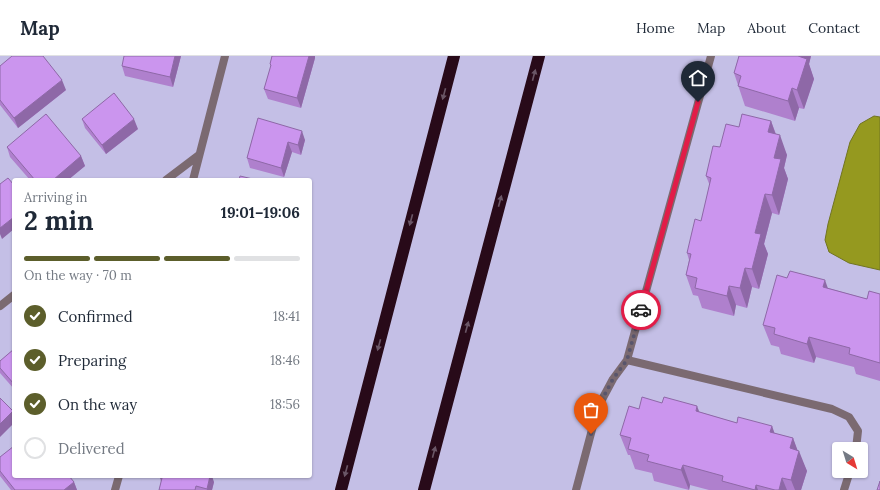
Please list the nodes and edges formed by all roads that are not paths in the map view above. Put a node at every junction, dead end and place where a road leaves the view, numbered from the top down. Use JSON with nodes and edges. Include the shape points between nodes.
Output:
{"nodes":[{"id":1,"x":226,"y":56,"type":"edge"},
{"id":2,"x":454,"y":56,"type":"edge"},
{"id":3,"x":539,"y":56,"type":"edge"},
{"id":4,"x":711,"y":56,"type":"edge"},
{"id":5,"x":199,"y":155,"type":"junction"},
{"id":6,"x":169,"y":178,"type":"edge"},
{"id":7,"x":193,"y":178,"type":"edge"},
{"id":8,"x":12,"y":296,"type":"edge"},
{"id":9,"x":1,"y":302,"type":"edge"},
{"id":10,"x":627,"y":360,"type":"junction"},
{"id":11,"x":857,"y":442,"type":"edge"},
{"id":12,"x":118,"y":478,"type":"edge"},
{"id":13,"x":848,"y":478,"type":"edge"},
{"id":14,"x":115,"y":490,"type":"edge"},
{"id":15,"x":341,"y":490,"type":"edge"},
{"id":16,"x":424,"y":490,"type":"edge"},
{"id":17,"x":576,"y":490,"type":"edge"},
{"id":18,"x":844,"y":490,"type":"edge"}],
"edges":[{"from":1,"to":5,"type":"street"},
{"from":2,"to":15,"type":"highway","one_way":true},
{"from":16,"to":3,"type":"highway","one_way":true},
{"from":4,"to":10,"type":"street"},
{"from":5,"to":6,"type":"street"},
{"from":5,"to":7,"type":"street"},
{"from":8,"to":9,"type":"street"},
{"from":10,"to":11,"type":"street","via":[[832,409],[849,417],[858,431]]},
{"from":10,"to":17,"type":"street","via":[[598,407]]},
{"from":12,"to":14,"type":"street"},
{"from":13,"to":18,"type":"street"}]}
